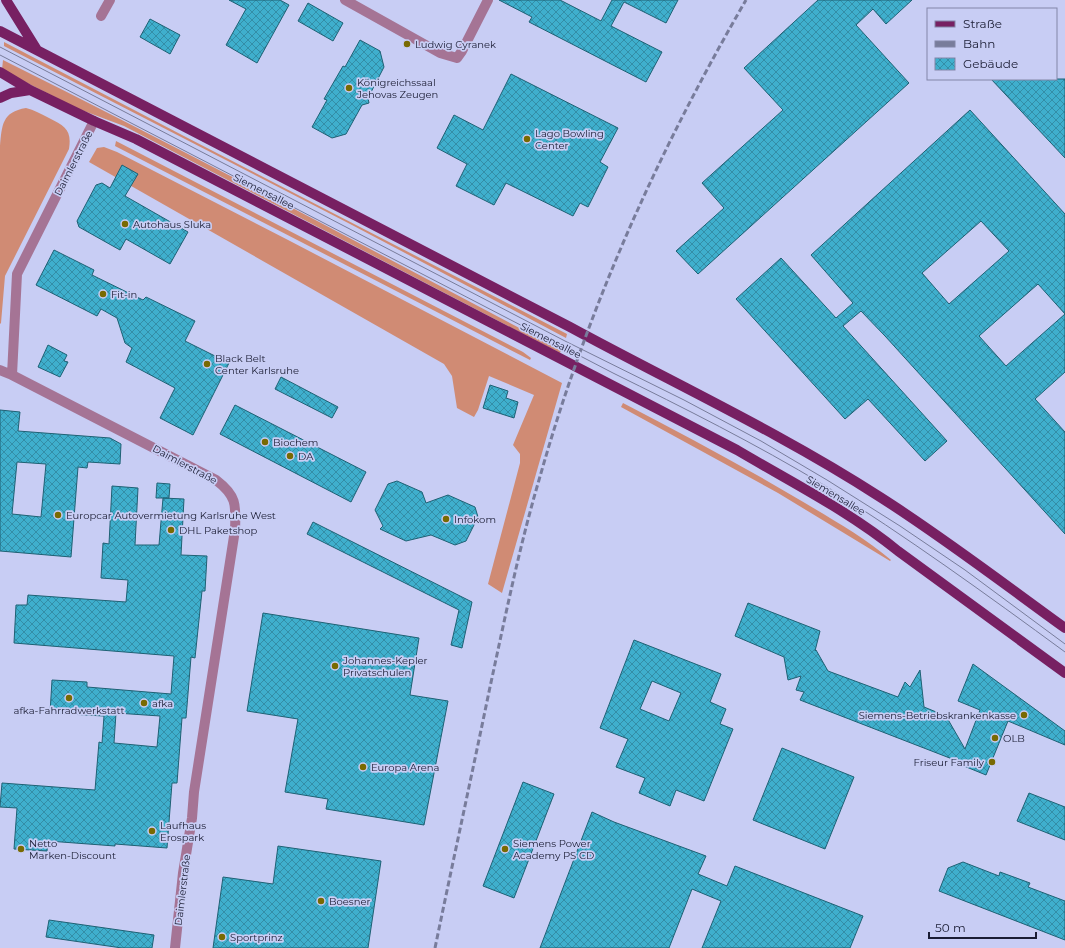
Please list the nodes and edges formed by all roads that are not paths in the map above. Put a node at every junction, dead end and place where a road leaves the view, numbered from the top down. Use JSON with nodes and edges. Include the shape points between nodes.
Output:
{"nodes":[{"id":1,"x":6,"y":0,"type":"edge"},
{"id":2,"x":110,"y":0,"type":"edge"},
{"id":3,"x":345,"y":0,"type":"edge"},
{"id":4,"x":488,"y":0,"type":"edge"},
{"id":5,"x":100,"y":16,"type":"dead end"},
{"id":6,"x":0,"y":31,"type":"edge"},
{"id":7,"x":37,"y":50,"type":"junction"},
{"id":8,"x":0,"y":72,"type":"edge"},
{"id":9,"x":30,"y":90,"type":"junction"},
{"id":10,"x":0,"y":98,"type":"edge"},
{"id":11,"x":94,"y":121,"type":"junction"},
{"id":12,"x":0,"y":370,"type":"edge"},
{"id":13,"x":12,"y":375,"type":"junction"},
{"id":14,"x":1065,"y":628,"type":"edge"},
{"id":15,"x":1065,"y":673,"type":"edge"},
{"id":16,"x":175,"y":948,"type":"edge"}],
"edges":[{"from":1,"to":7,"type":"main road"},
{"from":2,"to":5,"type":"street"},
{"from":3,"to":4,"type":"street","via":[[440,53],[458,58]]},
{"from":6,"to":7,"type":"main road","name":"Siemensallee"},
{"from":7,"to":14,"type":"main road","name":"Siemensallee","via":[[746,419],[812,456],[880,497]]},
{"from":8,"to":9,"type":"main road","name":"Siemensallee"},
{"from":9,"to":10,"type":"main road"},
{"from":9,"to":11,"type":"main road","name":"Siemensallee"},
{"from":11,"to":13,"type":"street","name":"Daimlerstraße","via":[[17,274]]},
{"from":11,"to":15,"type":"main road","name":"Siemensallee","via":[[136,139],[737,450],[879,535]]},
{"from":12,"to":13,"type":"street"},
{"from":13,"to":16,"type":"street","name":"Daimlerstraße","via":[[216,480],[226,488],[236,510],[194,792]]}]}
